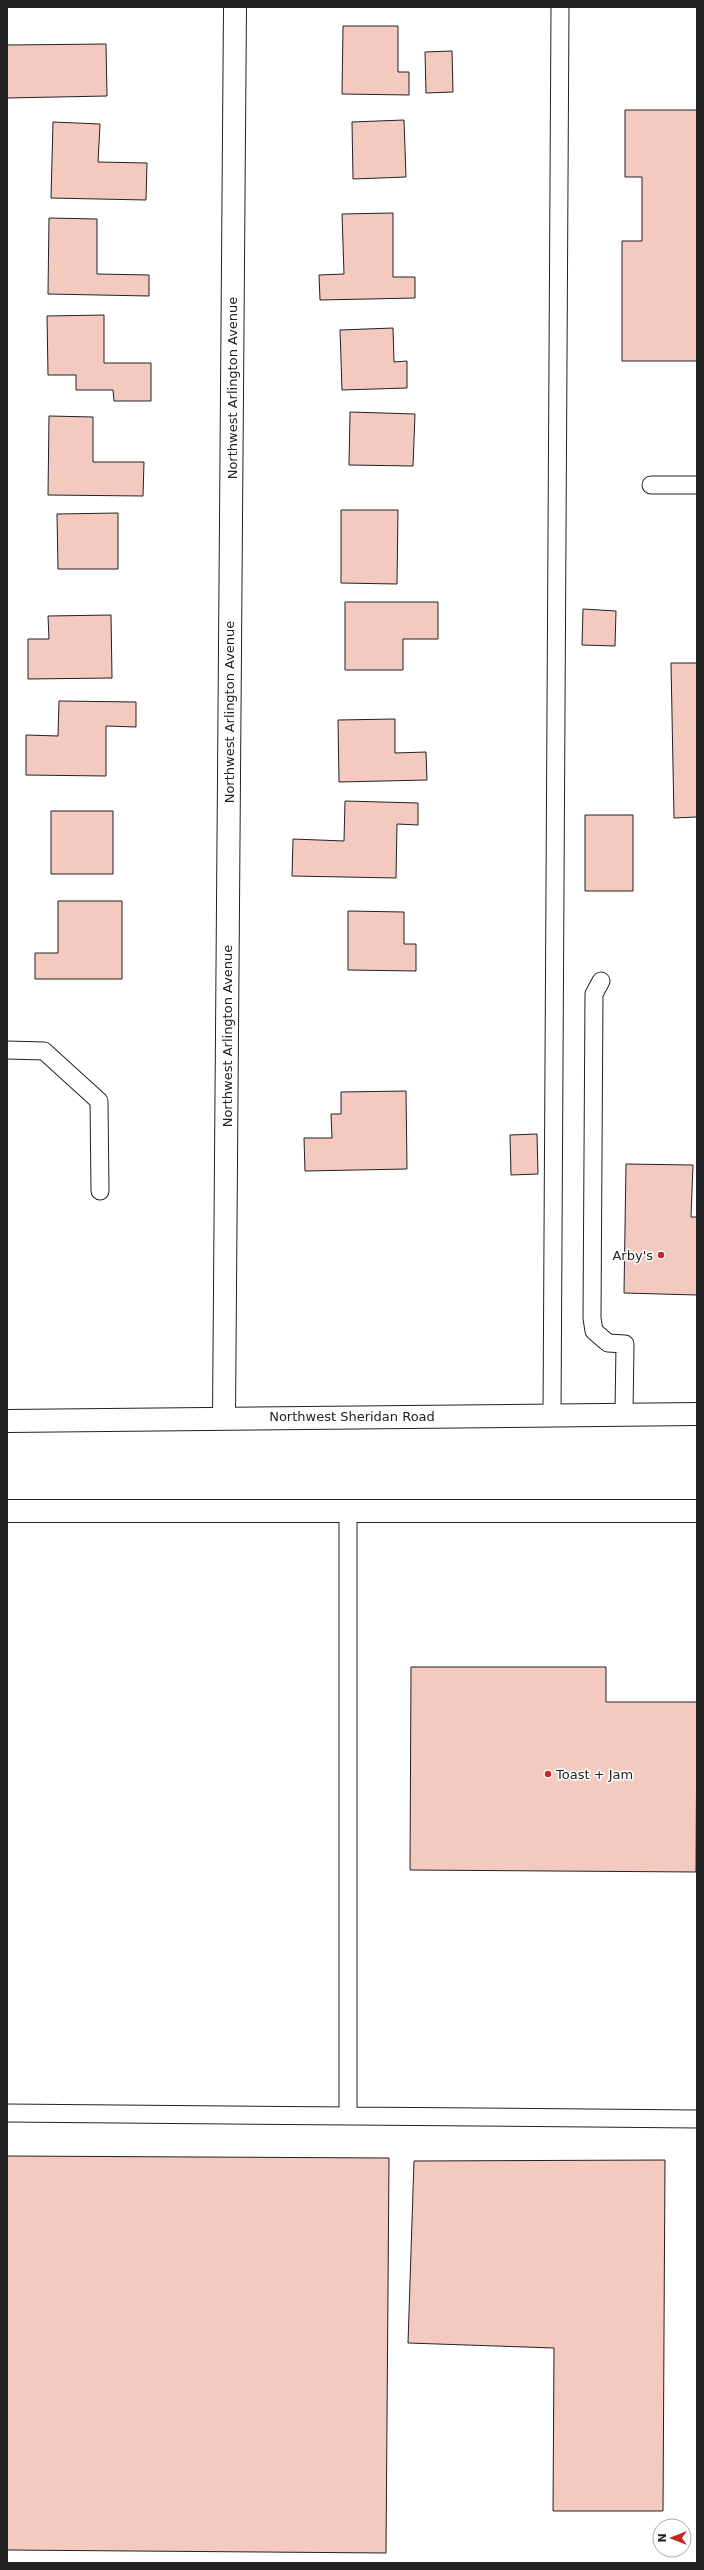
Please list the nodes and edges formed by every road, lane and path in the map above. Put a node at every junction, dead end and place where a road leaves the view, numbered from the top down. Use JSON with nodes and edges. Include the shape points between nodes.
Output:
{"nodes":[{"id":1,"x":234,"y":7,"type":"edge"},
{"id":2,"x":560,"y":7,"type":"edge"},
{"id":3,"x":651,"y":485,"type":"dead end"},
{"id":4,"x":697,"y":485,"type":"edge"},
{"id":5,"x":601,"y":981,"type":"dead end"},
{"id":6,"x":7,"y":1050,"type":"edge"},
{"id":7,"x":100,"y":1191,"type":"dead end"},
{"id":8,"x":624,"y":1413,"type":"junction"},
{"id":9,"x":697,"y":1414,"type":"edge"},
{"id":10,"x":552,"y":1415,"type":"junction"},
{"id":11,"x":224,"y":1418,"type":"junction"},
{"id":12,"x":7,"y":1421,"type":"edge"},
{"id":13,"x":7,"y":1511,"type":"edge"},
{"id":14,"x":348,"y":1511,"type":"junction"},
{"id":15,"x":697,"y":1511,"type":"edge"},
{"id":16,"x":7,"y":2113,"type":"edge"},
{"id":17,"x":348,"y":2116,"type":"junction"},
{"id":18,"x":697,"y":2119,"type":"edge"}],
"edges":[{"from":1,"to":11,"type":"street","name":"Northwest Arlington Avenue"},
{"from":2,"to":10,"type":"lane"},
{"from":3,"to":4,"type":"lane"},
{"from":5,"to":8,"type":"lane","via":[[594,994],[592,1318],[594,1331],[608,1343],[625,1344]]},
{"from":6,"to":7,"type":"lane","via":[[44,1051],[99,1101]]},
{"from":8,"to":9,"type":"street","name":"Northwest Sheridan Road"},
{"from":8,"to":10,"type":"street","name":"Northwest Sheridan Road"},
{"from":10,"to":11,"type":"street","name":"Northwest Sheridan Road"},
{"from":11,"to":12,"type":"street","name":"Northwest Sheridan Road"},
{"from":13,"to":14,"type":"street"},
{"from":14,"to":15,"type":"street"},
{"from":14,"to":17,"type":"lane"},
{"from":16,"to":17,"type":"lane"},
{"from":17,"to":18,"type":"lane"}]}
